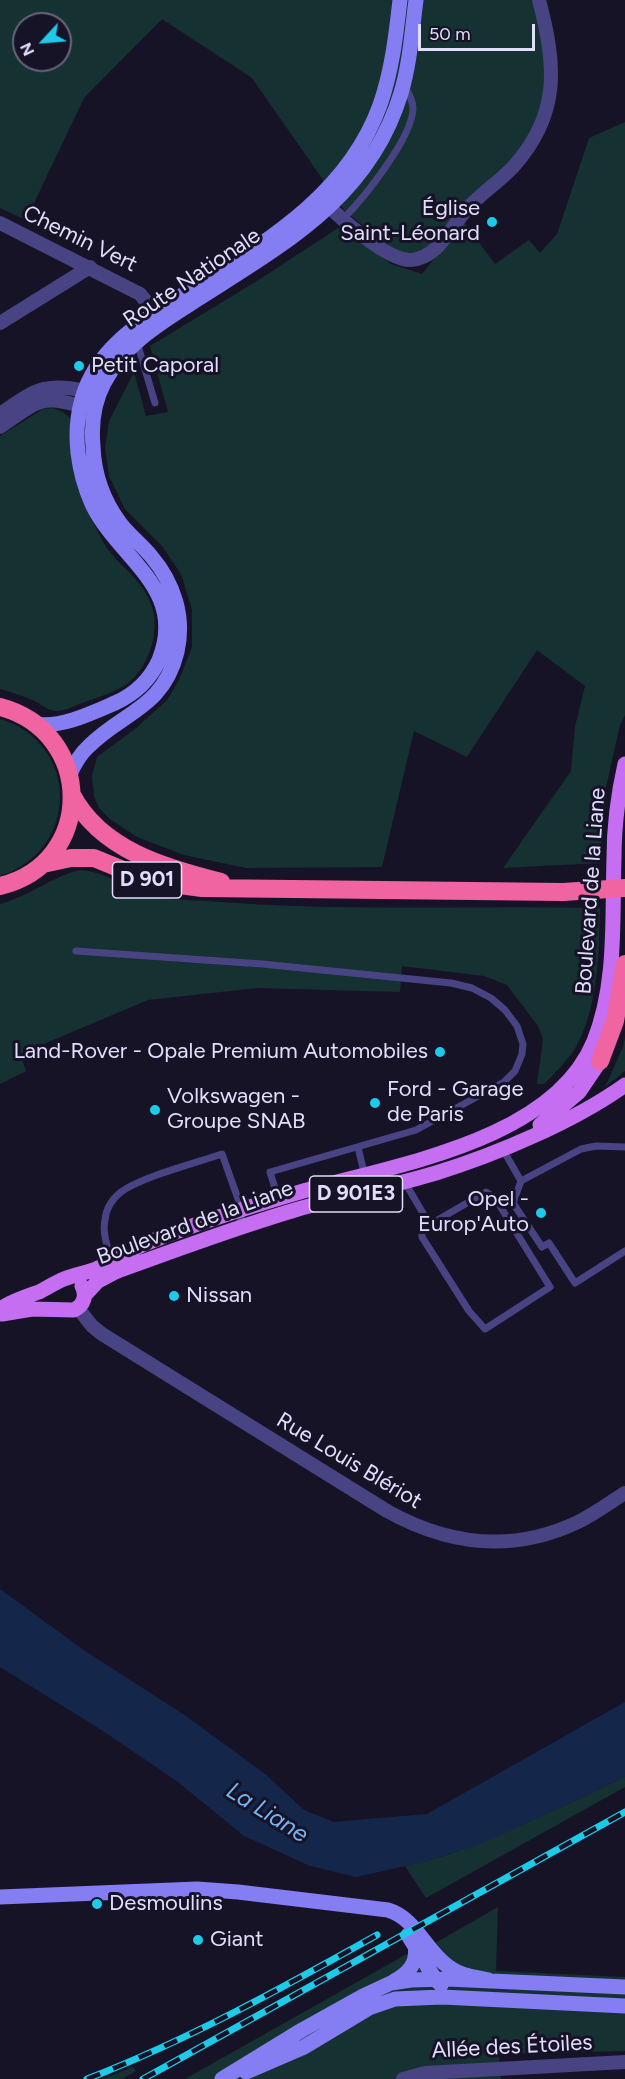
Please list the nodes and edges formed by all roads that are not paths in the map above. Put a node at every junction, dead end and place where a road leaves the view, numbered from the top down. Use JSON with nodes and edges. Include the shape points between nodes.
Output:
{"nodes":[{"id":1,"x":400,"y":0,"type":"edge"},
{"id":2,"x":416,"y":0,"type":"edge"},
{"id":3,"x":539,"y":0,"type":"edge"},
{"id":4,"x":403,"y":85,"type":"junction"},
{"id":5,"x":325,"y":202,"type":"junction"},
{"id":6,"x":343,"y":219,"type":"junction"},
{"id":7,"x":0,"y":223,"type":"edge"},
{"id":8,"x":90,"y":267,"type":"junction"},
{"id":9,"x":159,"y":317,"type":"junction"},
{"id":10,"x":0,"y":323,"type":"edge"},
{"id":11,"x":137,"y":341,"type":"junction"},
{"id":12,"x":92,"y":392,"type":"junction"},
{"id":13,"x":155,"y":403,"type":"dead end"},
{"id":14,"x":87,"y":408,"type":"junction"},
{"id":15,"x":0,"y":414,"type":"edge"},
{"id":16,"x":0,"y":427,"type":"edge"},
{"id":17,"x":0,"y":707,"type":"edge"},
{"id":18,"x":36,"y":724,"type":"junction"},
{"id":19,"x":625,"y":764,"type":"edge"},
{"id":20,"x":69,"y":776,"type":"junction"},
{"id":21,"x":72,"y":795,"type":"junction"},
{"id":22,"x":43,"y":864,"type":"junction"},
{"id":23,"x":625,"y":876,"type":"edge"},
{"id":24,"x":0,"y":886,"type":"edge"},
{"id":25,"x":563,"y":886,"type":"junction"},
{"id":26,"x":255,"y":888,"type":"junction"},
{"id":27,"x":625,"y":888,"type":"edge"},
{"id":28,"x":76,"y":951,"type":"dead end"},
{"id":29,"x":625,"y":964,"type":"edge"},
{"id":30,"x":600,"y":1060,"type":"joint"},
{"id":31,"x":625,"y":1085,"type":"edge"},
{"id":32,"x":357,"y":1147,"type":"junction"},
{"id":33,"x":505,"y":1147,"type":"junction"},
{"id":34,"x":625,"y":1147,"type":"edge"},
{"id":35,"x":365,"y":1175,"type":"junction"},
{"id":36,"x":404,"y":1181,"type":"junction"},
{"id":37,"x":521,"y":1181,"type":"junction"},
{"id":38,"x":362,"y":1192,"type":"junction"},
{"id":39,"x":278,"y":1199,"type":"junction"},
{"id":40,"x":242,"y":1210,"type":"junction"},
{"id":41,"x":430,"y":1225,"type":"junction"},
{"id":42,"x":236,"y":1228,"type":"junction"},
{"id":43,"x":625,"y":1251,"type":"edge"},
{"id":44,"x":112,"y":1261,"type":"junction"},
{"id":45,"x":62,"y":1281,"type":"junction"},
{"id":46,"x":75,"y":1304,"type":"junction"},
{"id":47,"x":0,"y":1310,"type":"edge"},
{"id":48,"x":0,"y":1314,"type":"edge"},
{"id":49,"x":625,"y":1493,"type":"edge"},
{"id":50,"x":0,"y":1897,"type":"edge"},
{"id":51,"x":379,"y":1910,"type":"junction"},
{"id":52,"x":415,"y":1945,"type":"junction"},
{"id":53,"x":432,"y":1951,"type":"junction"},
{"id":54,"x":430,"y":1977,"type":"junction"},
{"id":55,"x":489,"y":1980,"type":"junction"},
{"id":56,"x":391,"y":1983,"type":"junction"},
{"id":57,"x":625,"y":1987,"type":"edge"},
{"id":58,"x":462,"y":1998,"type":"junction"},
{"id":59,"x":389,"y":2000,"type":"junction"},
{"id":60,"x":625,"y":2006,"type":"edge"},
{"id":61,"x":625,"y":2062,"type":"edge"},
{"id":62,"x":222,"y":2079,"type":"edge"},
{"id":63,"x":230,"y":2079,"type":"edge"},
{"id":64,"x":403,"y":2079,"type":"edge"}],
"edges":[{"from":1,"to":5,"type":"main road","name":"Route Nationale","via":[[388,76],[375,117]]},
{"from":2,"to":4,"type":"main road","name":"Route Nationale"},
{"from":3,"to":6,"type":"street","via":[[552,56],[549,98],[534,135],[512,168],[470,206],[440,244],[424,257],[412,260],[393,256]]},
{"from":4,"to":5,"type":"main road","name":"Route Nationale","via":[[392,117],[359,175]]},
{"from":4,"to":6,"type":"lane","via":[[412,102],[407,129],[371,188]]},
{"from":5,"to":6,"type":"street"},
{"from":5,"to":9,"type":"main road","name":"Route Nationale","via":[[289,239]]},
{"from":7,"to":8,"type":"street","name":"Chemin Vert"},
{"from":8,"to":9,"type":"street","name":"Chemin Vert","via":[[140,294]]},
{"from":8,"to":10,"type":"street"},
{"from":9,"to":11,"type":"main road","name":"Route Nationale"},
{"from":9,"to":12,"type":"main road","name":"Route Nationale","via":[[130,330],[109,351],[96,367]]},
{"from":11,"to":12,"type":"main road","name":"Route Nationale"},
{"from":11,"to":13,"type":"lane"},
{"from":12,"to":14,"type":"main road","name":"Route Nationale"},
{"from":12,"to":15,"type":"street","via":[[43,388]]},
{"from":14,"to":16,"type":"street","via":[[43,400]]},
{"from":14,"to":18,"type":"main road","name":"Route Nationale","via":[[78,452],[86,487],[107,528],[143,568],[156,589],[164,610],[165,635],[153,672],[126,699],[63,722]]},
{"from":14,"to":20,"type":"main road","name":"Route Nationale","via":[[105,498],[120,523],[152,556],[169,584],[180,635],[173,664],[159,690],[143,707],[88,746]]},
{"from":17,"to":18,"type":"highway"},
{"from":18,"to":20,"type":"highway","via":[[56,745]]},
{"from":19,"to":35,"type":"main road","name":"Boulevard de la Liane","number":"D 901E3","via":[[615,828],[608,986],[597,1033],[583,1063],[548,1100],[506,1126],[436,1155]]},
{"from":20,"to":21,"type":"highway"},
{"from":21,"to":22,"type":"highway","via":[[65,833]]},
{"from":21,"to":26,"type":"highway","number":"D 901","via":[[92,824],[134,853],[213,879]]},
{"from":22,"to":24,"type":"highway","via":[[21,879]]},
{"from":22,"to":26,"type":"highway","number":"D 901","via":[[94,858],[157,882],[196,888]]},
{"from":23,"to":25,"type":"highway","number":"D 901"},
{"from":25,"to":26,"type":"highway","number":"D 901"},
{"from":25,"to":27,"type":"highway","number":"D 901","bridge":true},
{"from":28,"to":32,"type":"lane","via":[[438,981],[472,988],[499,1003],[517,1026],[523,1044],[519,1063],[510,1077],[416,1130]]},
{"from":29,"to":30,"type":"highway","number":"D 901E3","via":[[615,1021]]},
{"from":30,"to":33,"type":"main road","number":"D 901E3","via":[[568,1102]]},
{"from":31,"to":33,"type":"main road","name":"Boulevard de la Liane","number":"D 901E3","via":[[574,1116]]},
{"from":32,"to":35,"type":"lane"},
{"from":32,"to":39,"type":"lane","via":[[270,1172]]},
{"from":33,"to":36,"type":"main road","name":"Boulevard de la Liane","number":"D 901E3"},
{"from":33,"to":37,"type":"lane"},
{"from":34,"to":37,"type":"lane","via":[[581,1149]]},
{"from":35,"to":38,"type":"lane"},
{"from":35,"to":39,"type":"main road","name":"Boulevard de la Liane","number":"D 901E3"},
{"from":36,"to":38,"type":"main road","name":"Boulevard de la Liane","number":"D 901E3"},
{"from":36,"to":41,"type":"lane"},
{"from":37,"to":43,"type":"lane","via":[[513,1203],[542,1248],[549,1243],[575,1283]]},
{"from":38,"to":42,"type":"main road","name":"Boulevard de la Liane","number":"D 901E3"},
{"from":39,"to":40,"type":"main road","name":"Boulevard de la Liane","number":"D 901E3"},
{"from":40,"to":42,"type":"lane"},
{"from":40,"to":44,"type":"main road","name":"Boulevard de la Liane","number":"D 901E3","via":[[167,1235]]},
{"from":40,"to":44,"type":"lane","via":[[222,1154],[134,1184],[115,1197],[105,1217],[104,1232]]},
{"from":41,"to":41,"type":"lane","via":[[422,1229],[422,1237],[469,1311],[485,1329],[550,1287],[490,1193]]},
{"from":42,"to":46,"type":"main road","name":"Boulevard de la Liane","number":"D 901E3","via":[[115,1272],[98,1281]]},
{"from":44,"to":45,"type":"main road","name":"Boulevard de la Liane","number":"D 901E3"},
{"from":45,"to":46,"type":"main road","via":[[80,1282],[84,1288]]},
{"from":45,"to":46,"type":"main road","via":[[53,1297],[56,1304]]},
{"from":45,"to":47,"type":"main road","name":"Boulevard de la Liane","number":"D 901E3"},
{"from":46,"to":48,"type":"main road"},
{"from":46,"to":49,"type":"street","name":"Rue Louis Blériot","via":[[102,1334],[387,1512],[437,1534],[483,1541],[531,1538],[578,1522]]},
{"from":50,"to":51,"type":"main road","via":[[197,1889]]},
{"from":51,"to":52,"type":"main road","via":[[397,1923]]},
{"from":51,"to":53,"type":"main road","via":[[396,1912]]},
{"from":52,"to":54,"type":"main road"},
{"from":52,"to":56,"type":"main road","via":[[411,1969]]},
{"from":53,"to":54,"type":"main road"},
{"from":53,"to":55,"type":"main road","via":[[455,1971]]},
{"from":54,"to":55,"type":"main road"},
{"from":54,"to":56,"type":"main road"},
{"from":54,"to":58,"type":"main road"},
{"from":54,"to":59,"type":"main road","via":[[417,1988]]},
{"from":55,"to":57,"type":"main road"},
{"from":56,"to":62,"type":"main road","via":[[302,2030]]},
{"from":58,"to":59,"type":"main road"},
{"from":58,"to":60,"type":"main road"},
{"from":59,"to":63,"type":"main road","via":[[304,2047]]},
{"from":61,"to":64,"type":"street","name":"Allée des Étoiles","via":[[424,2073]]}]}
